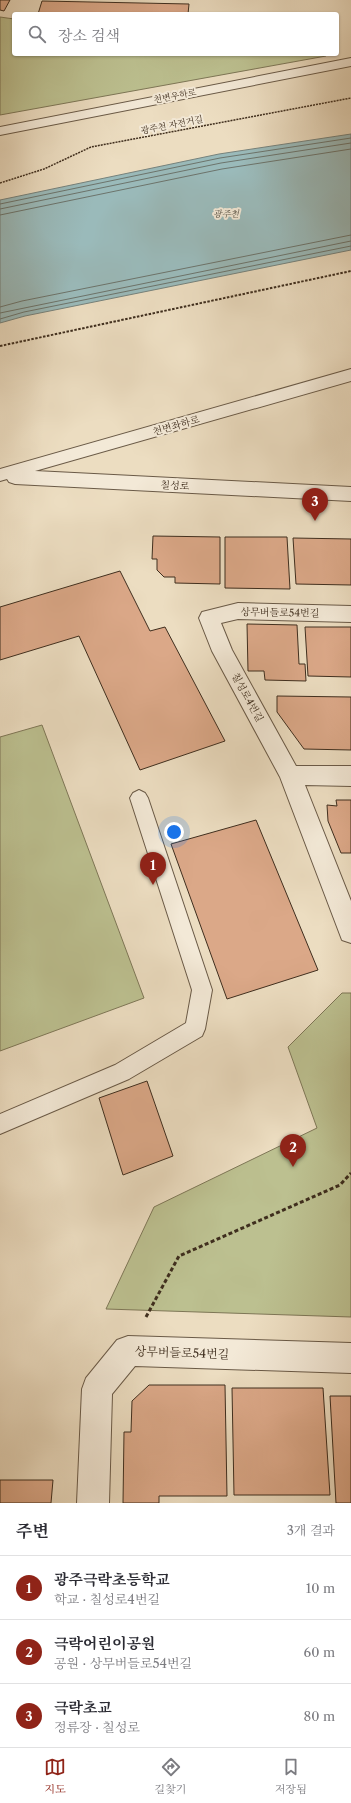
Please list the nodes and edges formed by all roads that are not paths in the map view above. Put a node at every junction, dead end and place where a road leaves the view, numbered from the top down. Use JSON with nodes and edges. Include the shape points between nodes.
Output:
{"nodes":[{"id":1,"x":351,"y":62,"type":"edge"},
{"id":2,"x":0,"y":131,"type":"edge"},
{"id":3,"x":351,"y":375,"type":"edge"},
{"id":4,"x":0,"y":476,"type":"edge"},
{"id":5,"x":351,"y":494,"type":"edge"},
{"id":6,"x":351,"y":614,"type":"edge"},
{"id":7,"x":209,"y":618,"type":"joint"},
{"id":8,"x":290,"y":775,"type":"junction"},
{"id":9,"x":351,"y":776,"type":"edge"},
{"id":10,"x":139,"y":798,"type":"dead end"},
{"id":11,"x":351,"y":932,"type":"edge"},
{"id":12,"x":0,"y":1124,"type":"edge"},
{"id":13,"x":351,"y":1358,"type":"edge"},
{"id":14,"x":93,"y":1503,"type":"edge"}],
"edges":[{"from":1,"to":2,"type":"street","name":"천변우하로"},
{"from":3,"to":4,"type":"street","name":"천변좌하로"},
{"from":4,"to":5,"type":"street","name":"칠성로"},
{"from":6,"to":7,"type":"street","name":"상무버들로54번길","via":[[238,611]]},
{"from":7,"to":8,"type":"street","name":"칠성로4번길","via":[[222,651]]},
{"from":8,"to":9,"type":"street"},
{"from":8,"to":11,"type":"street","name":"칠성로4번길"},
{"from":10,"to":12,"type":"lane","via":[[202,990],[195,1029],[122,1072]]},
{"from":13,"to":14,"type":"street","name":"상무버들로54번길","via":[[128,1351],[97,1389]]}]}
